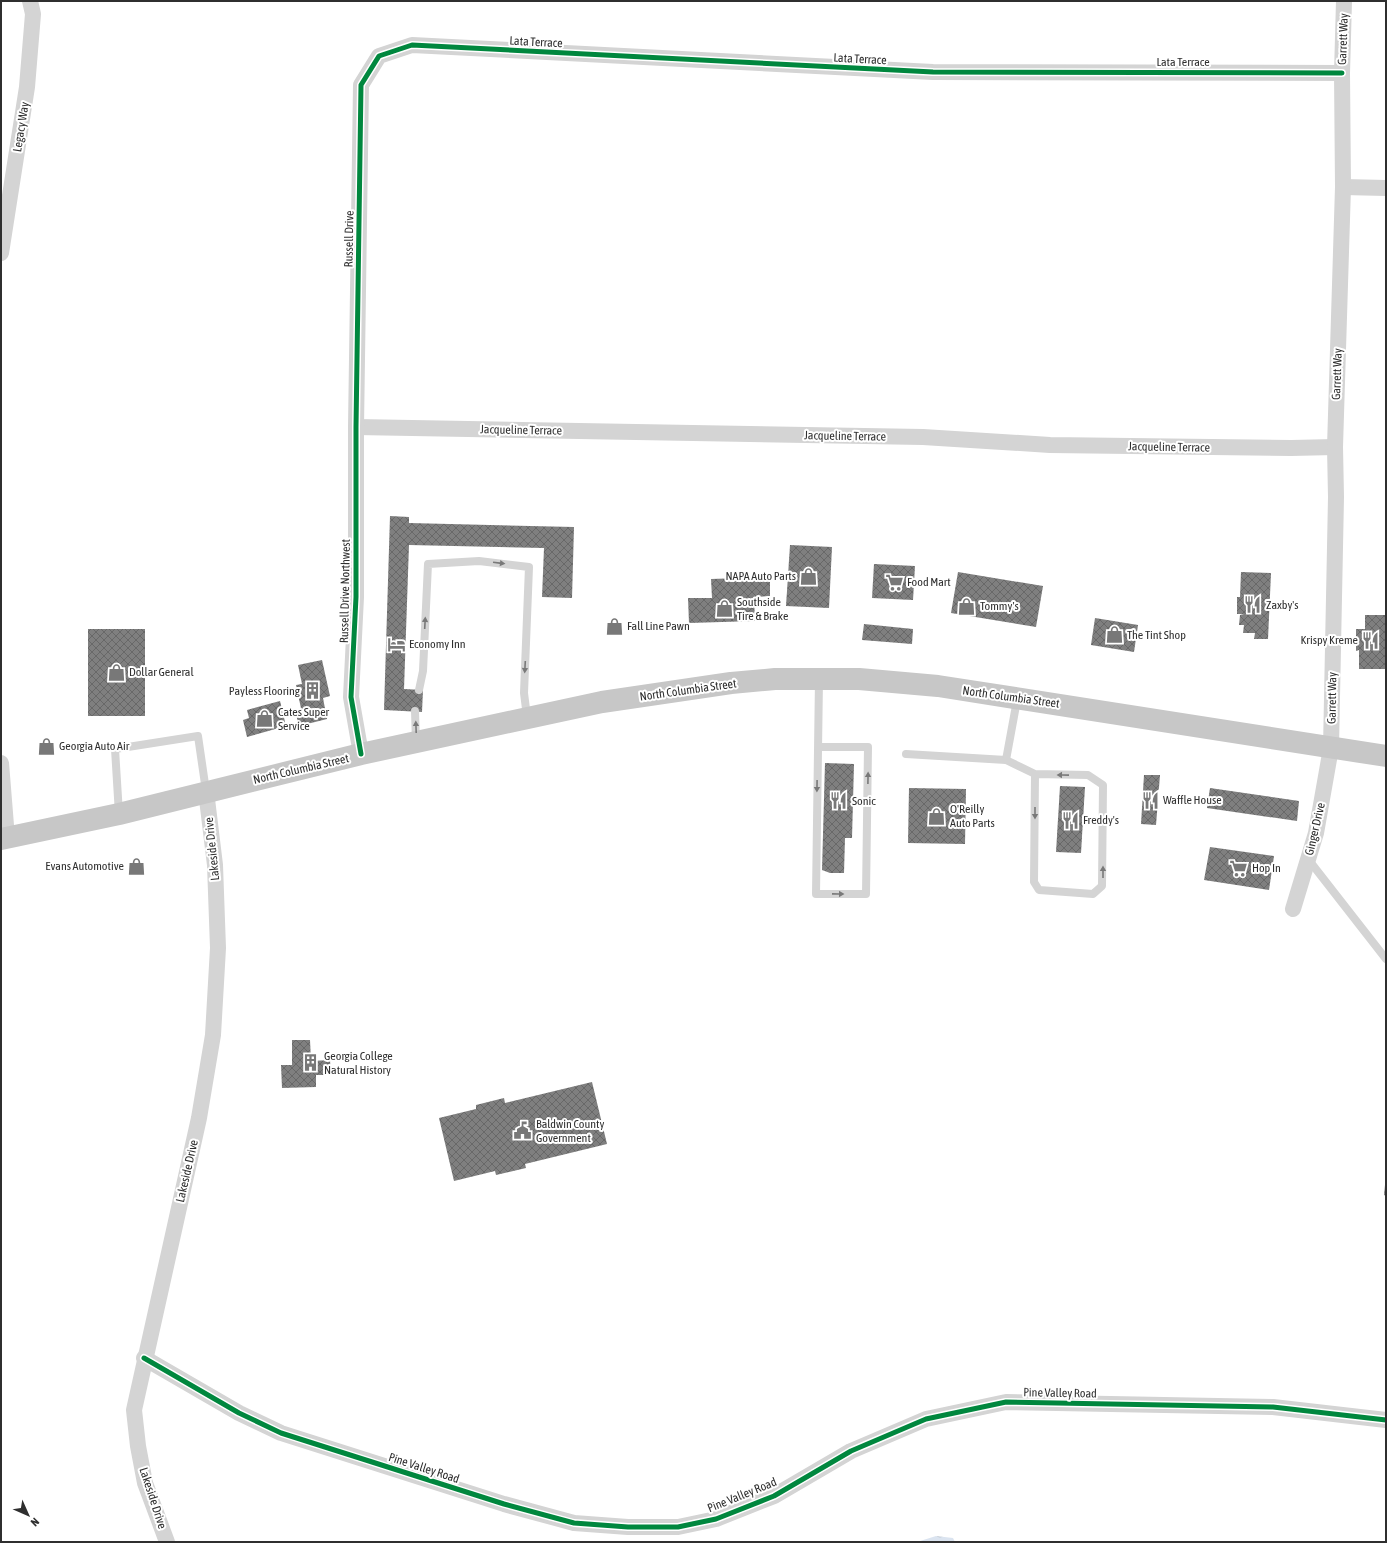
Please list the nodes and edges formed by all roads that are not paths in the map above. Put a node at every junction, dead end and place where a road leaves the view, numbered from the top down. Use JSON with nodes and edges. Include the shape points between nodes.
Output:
{"nodes":[{"id":1,"x":30,"y":1,"type":"edge"},
{"id":2,"x":1344,"y":1,"type":"edge"},
{"id":3,"x":379,"y":56,"type":"joint"},
{"id":4,"x":1342,"y":73,"type":"junction"},
{"id":5,"x":1343,"y":186,"type":"junction"},
{"id":6,"x":1386,"y":188,"type":"edge"},
{"id":7,"x":1,"y":253,"type":"edge"},
{"id":8,"x":356,"y":427,"type":"junction"},
{"id":9,"x":1335,"y":446,"type":"junction"},
{"id":10,"x":819,"y":678,"type":"junction"},
{"id":11,"x":418,"y":690,"type":"dead end"},
{"id":12,"x":1017,"y":697,"type":"junction"},
{"id":13,"x":415,"y":711,"type":"dead end"},
{"id":14,"x":527,"y":718,"type":"junction"},
{"id":15,"x":416,"y":742,"type":"junction"},
{"id":16,"x":818,"y":747,"type":"junction"},
{"id":17,"x":1331,"y":748,"type":"junction"},
{"id":18,"x":361,"y":754,"type":"junction"},
{"id":19,"x":906,"y":754,"type":"dead end"},
{"id":20,"x":1386,"y":756,"type":"edge"},
{"id":21,"x":1006,"y":760,"type":"junction"},
{"id":22,"x":1,"y":763,"type":"edge"},
{"id":23,"x":1035,"y":774,"type":"junction"},
{"id":24,"x":206,"y":792,"type":"junction"},
{"id":25,"x":119,"y":814,"type":"junction"},
{"id":26,"x":4,"y":839,"type":"edge"},
{"id":27,"x":1308,"y":859,"type":"junction"},
{"id":28,"x":1293,"y":909,"type":"dead end"},
{"id":29,"x":1386,"y":959,"type":"edge"},
{"id":30,"x":144,"y":1358,"type":"junction"},
{"id":31,"x":1386,"y":1420,"type":"edge"},
{"id":32,"x":167,"y":1542,"type":"edge"}],
"edges":[{"from":1,"to":7,"type":"street","name":"Legacy Way","via":[[33,14],[27,87]]},
{"from":2,"to":4,"type":"street","name":"Garrett Way"},
{"from":3,"to":4,"type":"street","name":"Lata Terrace","via":[[412,45],[933,72]]},
{"from":3,"to":8,"type":"street","name":"Russell Drive","via":[[361,85]]},
{"from":4,"to":5,"type":"street","name":"Garrett Way"},
{"from":5,"to":6,"type":"street"},
{"from":5,"to":9,"type":"street","name":"Garrett Way"},
{"from":8,"to":9,"type":"street","name":"Jacqueline Terrace","via":[[924,437],[1050,445],[1291,448]]},
{"from":8,"to":18,"type":"street","name":"Russell Drive Northwest","via":[[356,597],[351,698]]},
{"from":9,"to":17,"type":"street","name":"Garrett Way"},
{"from":10,"to":12,"type":"main road","name":"North Columbia Street","via":[[899,682]]},
{"from":10,"to":14,"type":"main road","name":"North Columbia Street","via":[[731,683],[602,702]]},
{"from":10,"to":16,"type":"lane"},
{"from":11,"to":14,"type":"lane","one_way":true,"via":[[423,671],[428,564],[479,561],[529,567],[524,693]]},
{"from":12,"to":17,"type":"main road","name":"North Columbia Street"},
{"from":12,"to":21,"type":"lane"},
{"from":15,"to":13,"type":"lane","one_way":true},
{"from":14,"to":15,"type":"main road","name":"North Columbia Street"},
{"from":15,"to":18,"type":"main road","name":"North Columbia Street"},
{"from":16,"to":16,"type":"lane","one_way":true,"via":[[816,894],[866,894],[868,747]]},
{"from":17,"to":20,"type":"main road","name":"North Columbia Street"},
{"from":17,"to":27,"type":"street","name":"Ginger Drive","via":[[1316,833]]},
{"from":18,"to":24,"type":"main road","name":"North Columbia Street"},
{"from":19,"to":21,"type":"lane"},
{"from":21,"to":23,"type":"lane"},
{"from":22,"to":26,"type":"street"},
{"from":23,"to":23,"type":"lane","one_way":true,"via":[[1034,882],[1039,890],[1093,894],[1102,886],[1103,785],[1088,775]]},
{"from":24,"to":25,"type":"main road","name":"North Columbia Street"},
{"from":24,"to":25,"type":"lane","via":[[198,736],[115,748]]},
{"from":24,"to":30,"type":"street","name":"Lakeside Drive","via":[[215,865],[218,948],[213,1035],[199,1118]]},
{"from":25,"to":26,"type":"main road","name":"North Columbia Street"},
{"from":27,"to":28,"type":"street","name":"Ginger Drive"},
{"from":27,"to":29,"type":"lane"},
{"from":30,"to":31,"type":"street","name":"Pine Valley Road","via":[[239,1414],[281,1433],[504,1504],[574,1522],[628,1527],[678,1527],[716,1519],[774,1496],[851,1451],[926,1419],[1006,1402],[1273,1407]]},
{"from":30,"to":32,"type":"street","name":"Lakeside Drive","via":[[134,1410],[138,1446],[145,1483]]}]}
